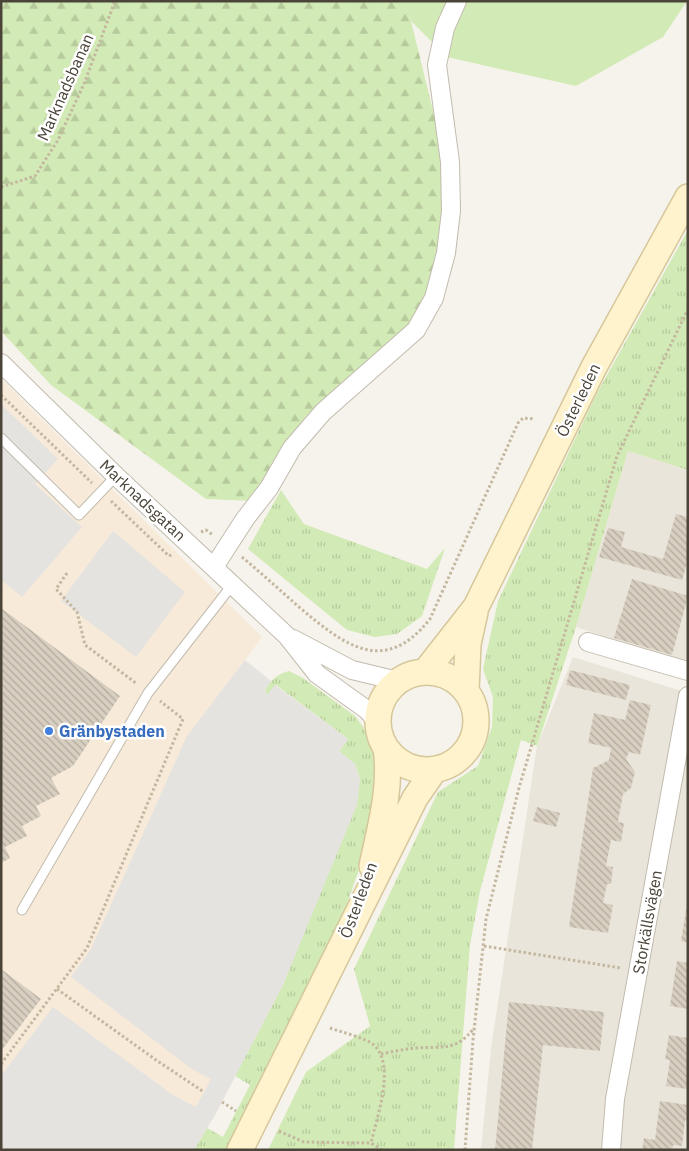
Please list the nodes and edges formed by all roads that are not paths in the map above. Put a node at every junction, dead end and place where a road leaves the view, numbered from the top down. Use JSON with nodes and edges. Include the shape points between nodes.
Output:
{"nodes":[{"id":1,"x":457,"y":1,"type":"edge"},
{"id":2,"x":688,"y":197,"type":"edge"},
{"id":3,"x":1,"y":363,"type":"edge"},
{"id":4,"x":1,"y":438,"type":"edge"},
{"id":5,"x":116,"y":476,"type":"junction"},
{"id":6,"x":214,"y":567,"type":"junction"},
{"id":7,"x":232,"y":584,"type":"junction"},
{"id":8,"x":476,"y":608,"type":"junction"},
{"id":9,"x":287,"y":636,"type":"junction"},
{"id":10,"x":588,"y":642,"type":"dead end"},
{"id":11,"x":688,"y":671,"type":"edge"},
{"id":12,"x":424,"y":672,"type":"junction"},
{"id":13,"x":398,"y":681,"type":"junction"},
{"id":14,"x":466,"y":691,"type":"junction"},
{"id":15,"x":688,"y":696,"type":"edge"},
{"id":16,"x":378,"y":722,"type":"junction"},
{"id":17,"x":386,"y":748,"type":"junction"},
{"id":18,"x":435,"y":769,"type":"junction"},
{"id":19,"x":22,"y":910,"type":"dead end"},
{"id":20,"x":321,"y":989,"type":"junction"},
{"id":21,"x":240,"y":1150,"type":"edge"},
{"id":22,"x":611,"y":1150,"type":"edge"}],
"edges":[{"from":1,"to":6,"type":"street","via":[[445,28],[437,65],[450,162],[451,211],[446,253],[434,298],[416,330],[323,412],[292,448]]},
{"from":2,"to":8,"type":"main road","name":"Österleden","via":[[594,367]]},
{"from":3,"to":5,"type":"street","name":"Marknadsgatan"},
{"from":4,"to":5,"type":"lane","via":[[79,514]]},
{"from":5,"to":6,"type":"street","name":"Marknadsgatan"},
{"from":6,"to":7,"type":"street","name":"Marknadsgatan"},
{"from":7,"to":9,"type":"street","name":"Marknadsgatan"},
{"from":7,"to":19,"type":"lane","via":[[148,692]]},
{"from":8,"to":12,"type":"main road","name":"Österleden"},
{"from":8,"to":14,"type":"main road","name":"Österleden","via":[[468,644]]},
{"from":9,"to":13,"type":"street","name":"Marknadsgatan","via":[[352,670]]},
{"from":9,"to":16,"type":"street","name":"Marknadsgatan","via":[[317,674]]},
{"from":10,"to":11,"type":"street"},
{"from":12,"to":13,"type":"main road"},
{"from":12,"to":14,"type":"main road","via":[[448,676]]},
{"from":13,"to":16,"type":"main road","via":[[383,699]]},
{"from":14,"to":18,"type":"main road","via":[[476,722],[470,744],[455,761]]},
{"from":15,"to":22,"type":"street","name":"Storkällsvägen","via":[[615,1099]]},
{"from":16,"to":17,"type":"main road"},
{"from":17,"to":18,"type":"main road","via":[[407,766]]},
{"from":17,"to":20,"type":"main road","name":"Österleden","via":[[386,796],[371,870]]},
{"from":18,"to":20,"type":"main road","name":"Österleden","via":[[415,798]]},
{"from":20,"to":21,"type":"main road","name":"Österleden"}]}
